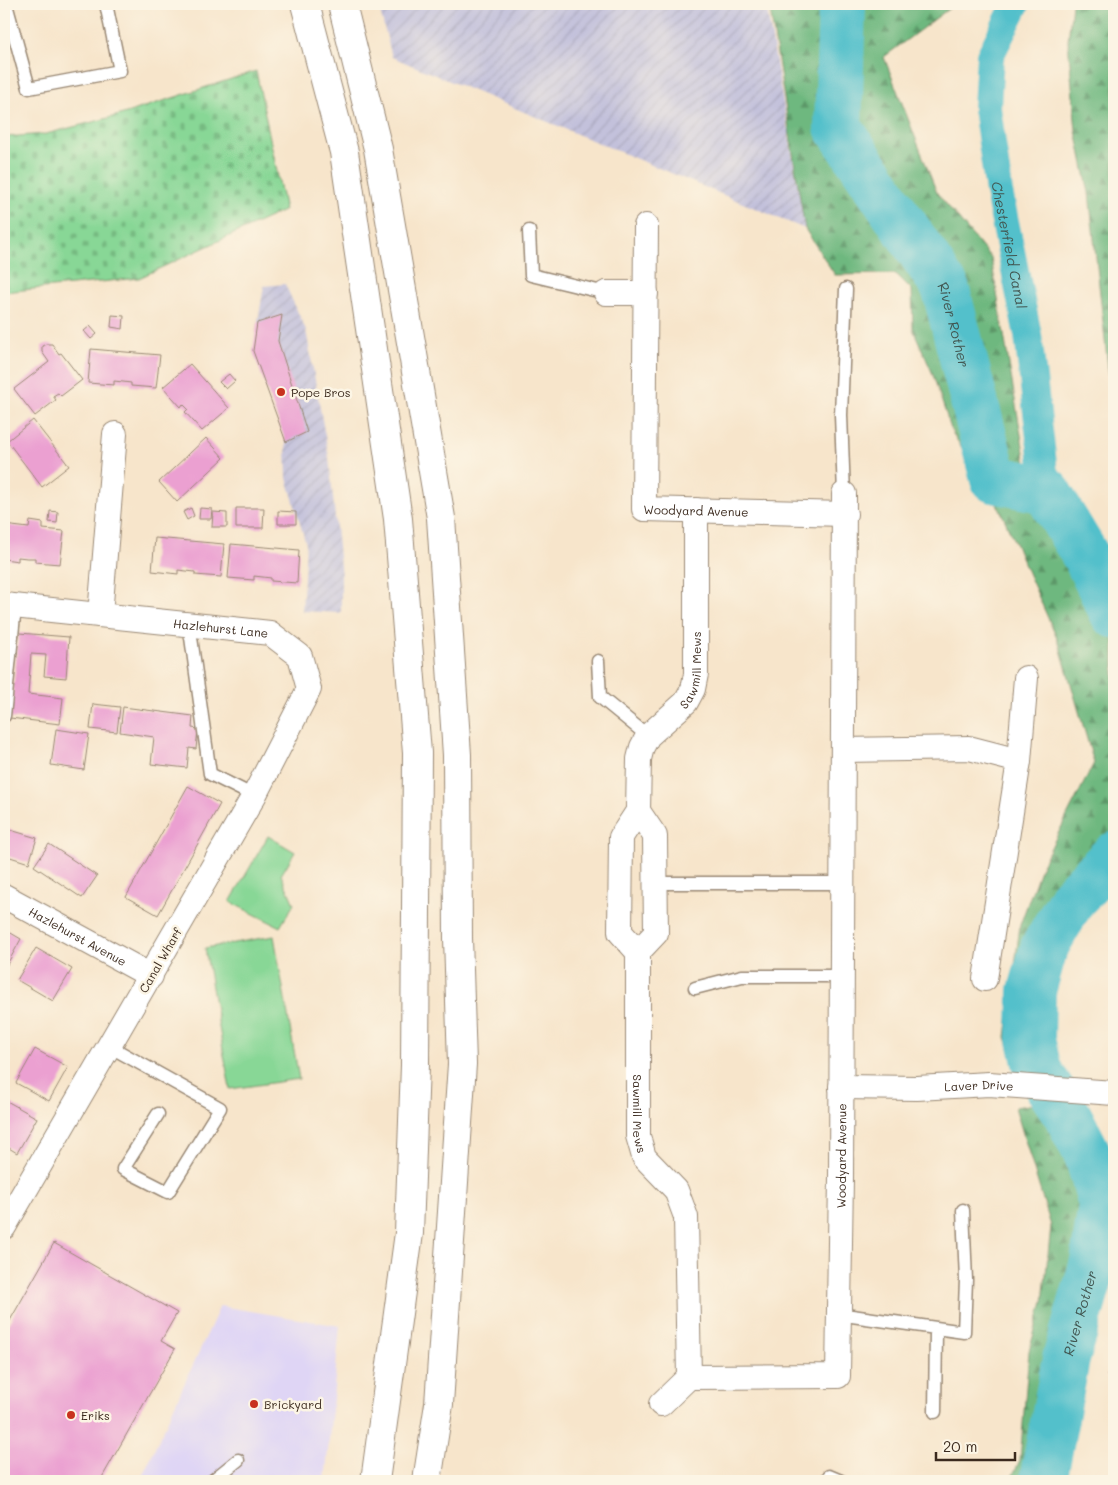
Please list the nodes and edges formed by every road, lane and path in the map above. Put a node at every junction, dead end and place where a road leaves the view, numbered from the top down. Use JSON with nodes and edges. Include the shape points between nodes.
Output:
{"nodes":[{"id":1,"x":6,"y":4,"type":"edge"},
{"id":2,"x":106,"y":4,"type":"edge"},
{"id":3,"x":305,"y":4,"type":"edge"},
{"id":4,"x":342,"y":4,"type":"edge"},
{"id":5,"x":646,"y":226,"type":"dead end"},
{"id":6,"x":528,"y":230,"type":"dead end"},
{"id":7,"x":846,"y":289,"type":"dead end"},
{"id":8,"x":606,"y":293,"type":"joint"},
{"id":9,"x":646,"y":293,"type":"junction"},
{"id":10,"x":115,"y":434,"type":"dead end"},
{"id":11,"x":844,"y":504,"type":"junction"},
{"id":12,"x":696,"y":510,"type":"junction"},
{"id":13,"x":10,"y":606,"type":"edge"},
{"id":14,"x":100,"y":615,"type":"junction"},
{"id":15,"x":189,"y":623,"type":"junction"},
{"id":16,"x":598,"y":661,"type":"dead end"},
{"id":17,"x":1026,"y":678,"type":"dead end"},
{"id":18,"x":309,"y":689,"type":"joint"},
{"id":19,"x":4,"y":716,"type":"edge"},
{"id":20,"x":648,"y":736,"type":"junction"},
{"id":21,"x":843,"y":750,"type":"junction"},
{"id":22,"x":1019,"y":761,"type":"junction"},
{"id":23,"x":254,"y":796,"type":"junction"},
{"id":24,"x":638,"y":811,"type":"junction"},
{"id":25,"x":656,"y":883,"type":"junction"},
{"id":26,"x":843,"y":883,"type":"junction"},
{"id":27,"x":4,"y":896,"type":"edge"},
{"id":28,"x":638,"y":952,"type":"junction"},
{"id":29,"x":151,"y":976,"type":"junction"},
{"id":30,"x":842,"y":976,"type":"junction"},
{"id":31,"x":985,"y":979,"type":"dead end"},
{"id":32,"x":695,"y":988,"type":"dead end"},
{"id":33,"x":109,"y":1046,"type":"junction"},
{"id":34,"x":841,"y":1087,"type":"junction"},
{"id":35,"x":1114,"y":1093,"type":"edge"},
{"id":36,"x":158,"y":1114,"type":"dead end"},
{"id":37,"x":963,"y":1210,"type":"dead end"},
{"id":38,"x":4,"y":1227,"type":"edge"},
{"id":39,"x":838,"y":1314,"type":"junction"},
{"id":40,"x":936,"y":1330,"type":"junction"},
{"id":41,"x":689,"y":1377,"type":"junction"},
{"id":42,"x":661,"y":1404,"type":"dead end"},
{"id":43,"x":935,"y":1412,"type":"dead end"},
{"id":44,"x":238,"y":1460,"type":"dead end"},
{"id":45,"x":212,"y":1481,"type":"edge"},
{"id":46,"x":375,"y":1481,"type":"edge"},
{"id":47,"x":427,"y":1481,"type":"edge"}],
"edges":[{"from":1,"to":2,"type":"lane","via":[[29,88],[120,71]]},
{"from":3,"to":46,"type":"highway","via":[[344,152],[398,519],[417,753],[415,1065],[408,1233]]},
{"from":4,"to":47,"type":"highway","via":[[378,149],[441,518],[457,755],[462,1064],[438,1404]]},
{"from":5,"to":9,"type":"street","name":"Woodyard Avenue"},
{"from":6,"to":8,"type":"lane","via":[[531,275]]},
{"from":7,"to":11,"type":"lane","name":"Woodyard Avenue","via":[[841,415]]},
{"from":8,"to":9,"type":"street"},
{"from":9,"to":12,"type":"street","name":"Woodyard Avenue","via":[[644,509]]},
{"from":10,"to":14,"type":"street"},
{"from":11,"to":12,"type":"street","name":"Woodyard Avenue"},
{"from":11,"to":21,"type":"street","name":"Woodyard Avenue"},
{"from":12,"to":20,"type":"street","name":"Sawmill Mews","via":[[697,656],[693,689],[678,712]]},
{"from":13,"to":14,"type":"street","name":"Hazlehurst Lane"},
{"from":13,"to":19,"type":"lane"},
{"from":14,"to":15,"type":"street","name":"Hazlehurst Lane"},
{"from":15,"to":18,"type":"street","name":"Hazlehurst Lane","via":[[270,633],[300,656]]},
{"from":15,"to":23,"type":"lane","via":[[210,774]]},
{"from":16,"to":20,"type":"lane","via":[[600,696]]},
{"from":17,"to":22,"type":"street"},
{"from":18,"to":23,"type":"street","name":"Canal Wharf"},
{"from":20,"to":24,"type":"street","name":"Sawmill Mews","via":[[639,758]]},
{"from":21,"to":22,"type":"street","via":[[969,748]]},
{"from":21,"to":26,"type":"street","name":"Woodyard Avenue"},
{"from":22,"to":31,"type":"street"},
{"from":23,"to":29,"type":"street","name":"Canal Wharf"},
{"from":24,"to":25,"type":"street","via":[[655,836]]},
{"from":24,"to":28,"type":"street","via":[[621,837],[620,932]]},
{"from":25,"to":26,"type":"lane"},
{"from":25,"to":28,"type":"street","via":[[656,933]]},
{"from":26,"to":30,"type":"street","name":"Woodyard Avenue"},
{"from":27,"to":29,"type":"street","name":"Hazlehurst Avenue"},
{"from":28,"to":41,"type":"street","name":"Sawmill Mews","via":[[638,1136],[644,1157],[676,1190],[686,1217]]},
{"from":29,"to":33,"type":"street","name":"Canal Wharf"},
{"from":30,"to":32,"type":"lane","via":[[742,976]]},
{"from":30,"to":34,"type":"street","name":"Woodyard Avenue"},
{"from":33,"to":36,"type":"lane","via":[[220,1108],[168,1192],[123,1169]]},
{"from":33,"to":38,"type":"street","name":"Canal Wharf"},
{"from":34,"to":35,"type":"street","name":"Laver Drive","via":[[917,1088],[989,1084]]},
{"from":34,"to":39,"type":"street","name":"Woodyard Avenue"},
{"from":37,"to":40,"type":"lane","via":[[964,1332]]},
{"from":39,"to":40,"type":"lane"},
{"from":39,"to":41,"type":"street","name":"Woodyard Avenue","via":[[838,1376]]},
{"from":40,"to":43,"type":"lane"},
{"from":41,"to":42,"type":"street"},
{"from":44,"to":45,"type":"lane"}]}
